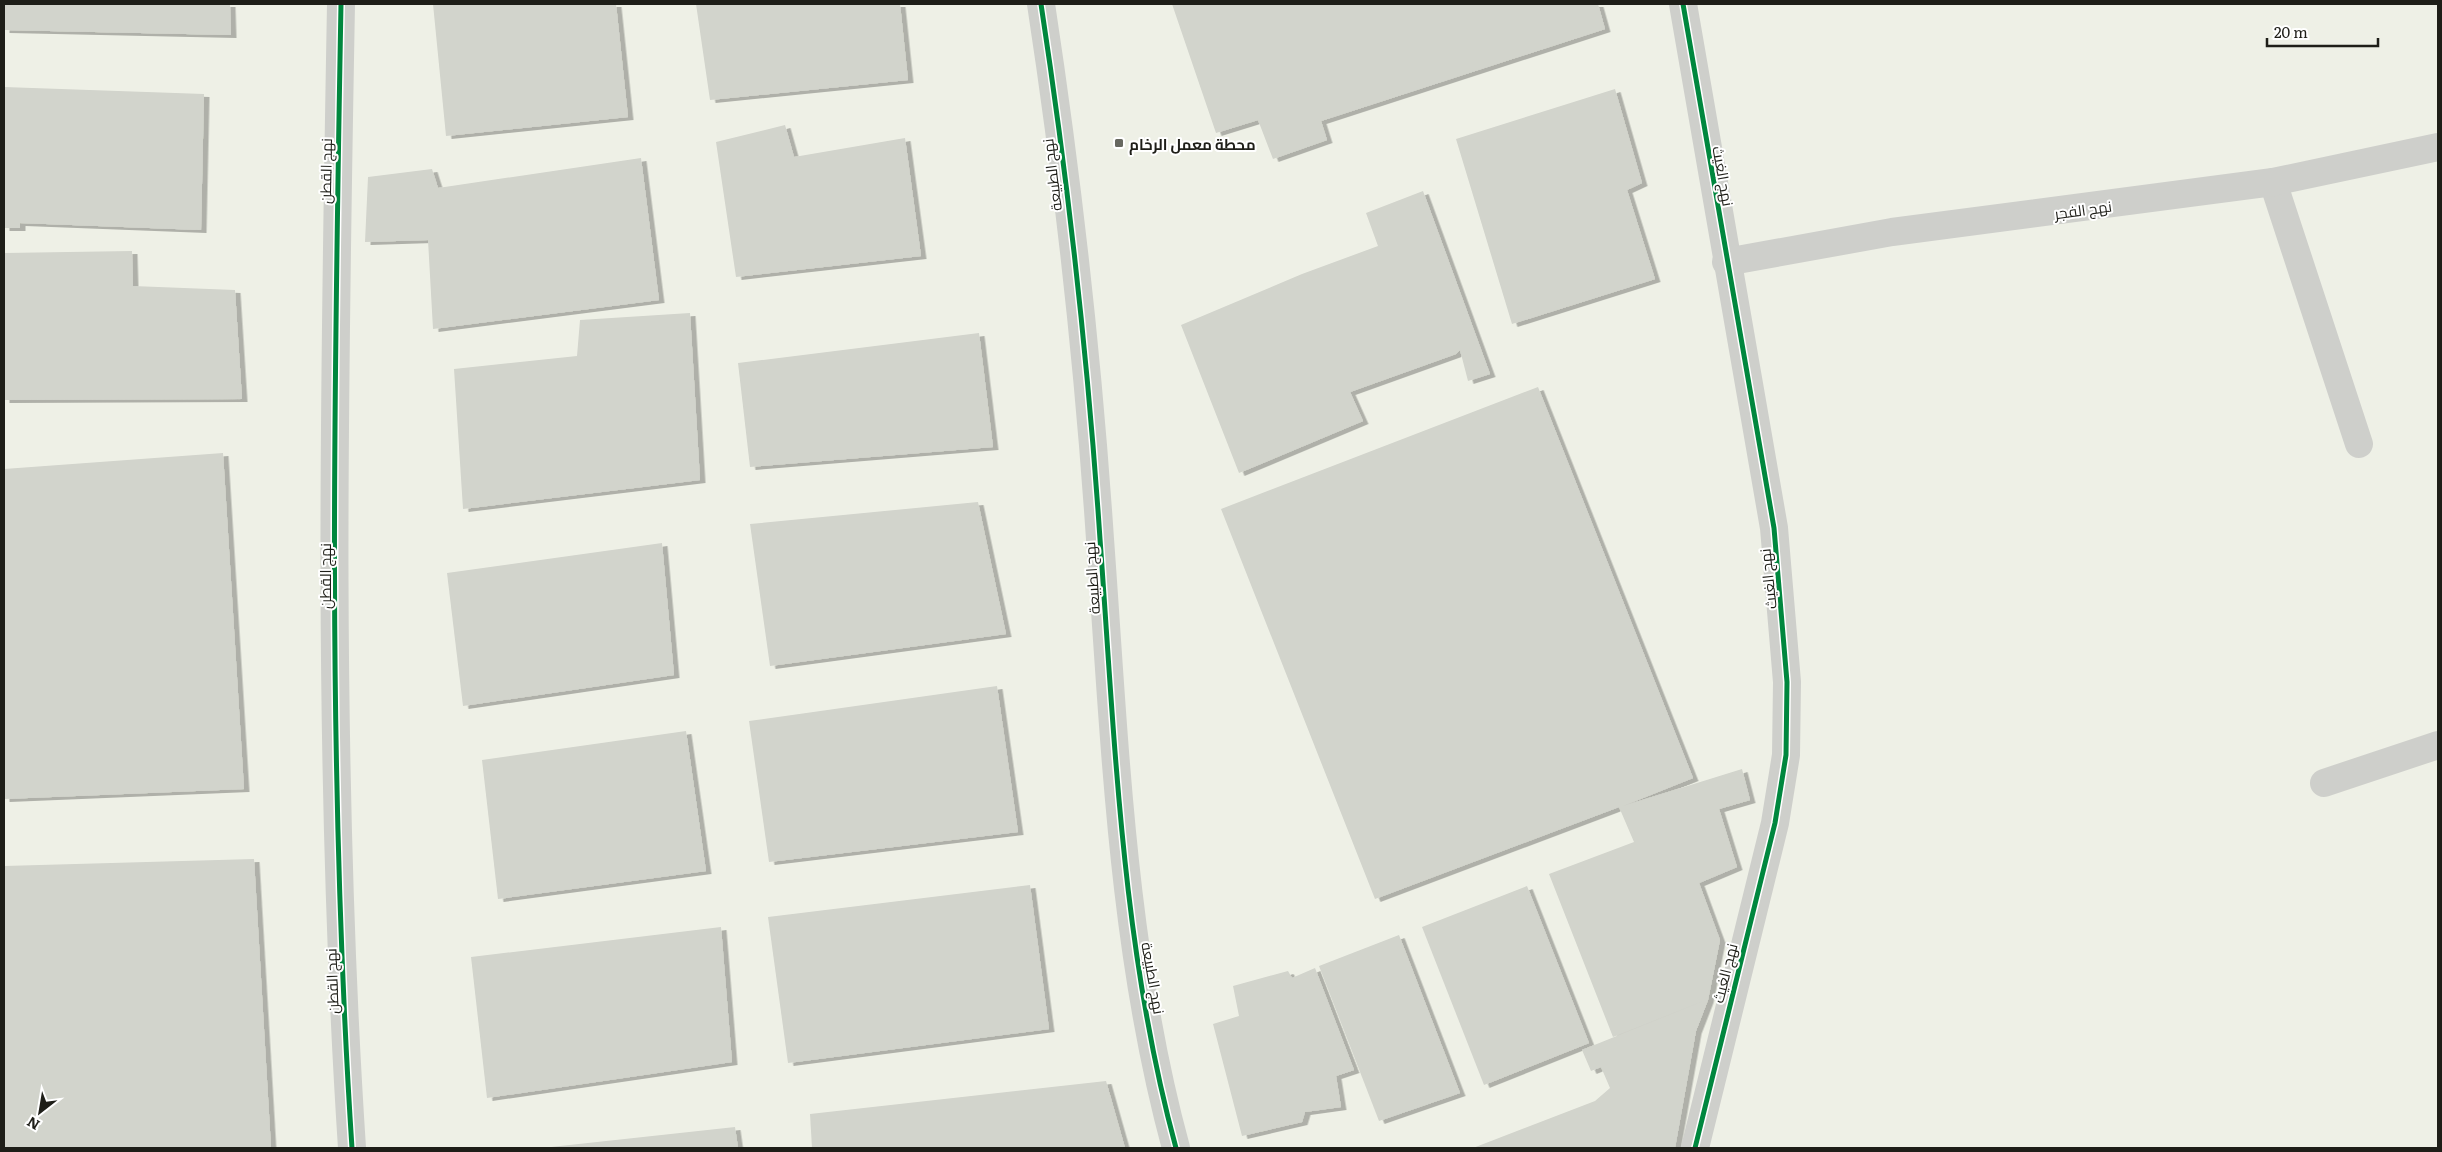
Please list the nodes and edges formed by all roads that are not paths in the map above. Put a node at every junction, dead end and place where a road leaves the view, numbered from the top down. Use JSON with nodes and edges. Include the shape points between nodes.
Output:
{"nodes":[{"id":1,"x":341,"y":4,"type":"edge"},
{"id":2,"x":1040,"y":4,"type":"edge"},
{"id":3,"x":1682,"y":4,"type":"edge"},
{"id":4,"x":2438,"y":147,"type":"edge"},
{"id":5,"x":2273,"y":182,"type":"junction"},
{"id":6,"x":1726,"y":262,"type":"junction"},
{"id":7,"x":2359,"y":444,"type":"dead end"},
{"id":8,"x":2438,"y":745,"type":"edge"},
{"id":9,"x":2324,"y":783,"type":"dead end"},
{"id":10,"x":352,"y":1148,"type":"edge"},
{"id":11,"x":1176,"y":1148,"type":"edge"},
{"id":12,"x":1694,"y":1148,"type":"edge"}],
"edges":[{"from":1,"to":10,"type":"street","name":"نهج القطن","via":[[335,355],[338,780],[345,1034]]},
{"from":2,"to":11,"type":"street","name":"نهج الطبيعة","via":[[1054,92],[1092,419],[1126,878],[1140,974]]},
{"from":3,"to":6,"type":"street","name":"نهج الغيث"},
{"from":4,"to":5,"type":"street","name":"نهج الفجر"},
{"from":5,"to":6,"type":"street","name":"نهج الفجر","via":[[1892,232]]},
{"from":5,"to":7,"type":"street"},
{"from":6,"to":12,"type":"street","name":"نهج الغيث","via":[[1774,528],[1788,682],[1786,755],[1775,824]]},
{"from":8,"to":9,"type":"street"}]}
